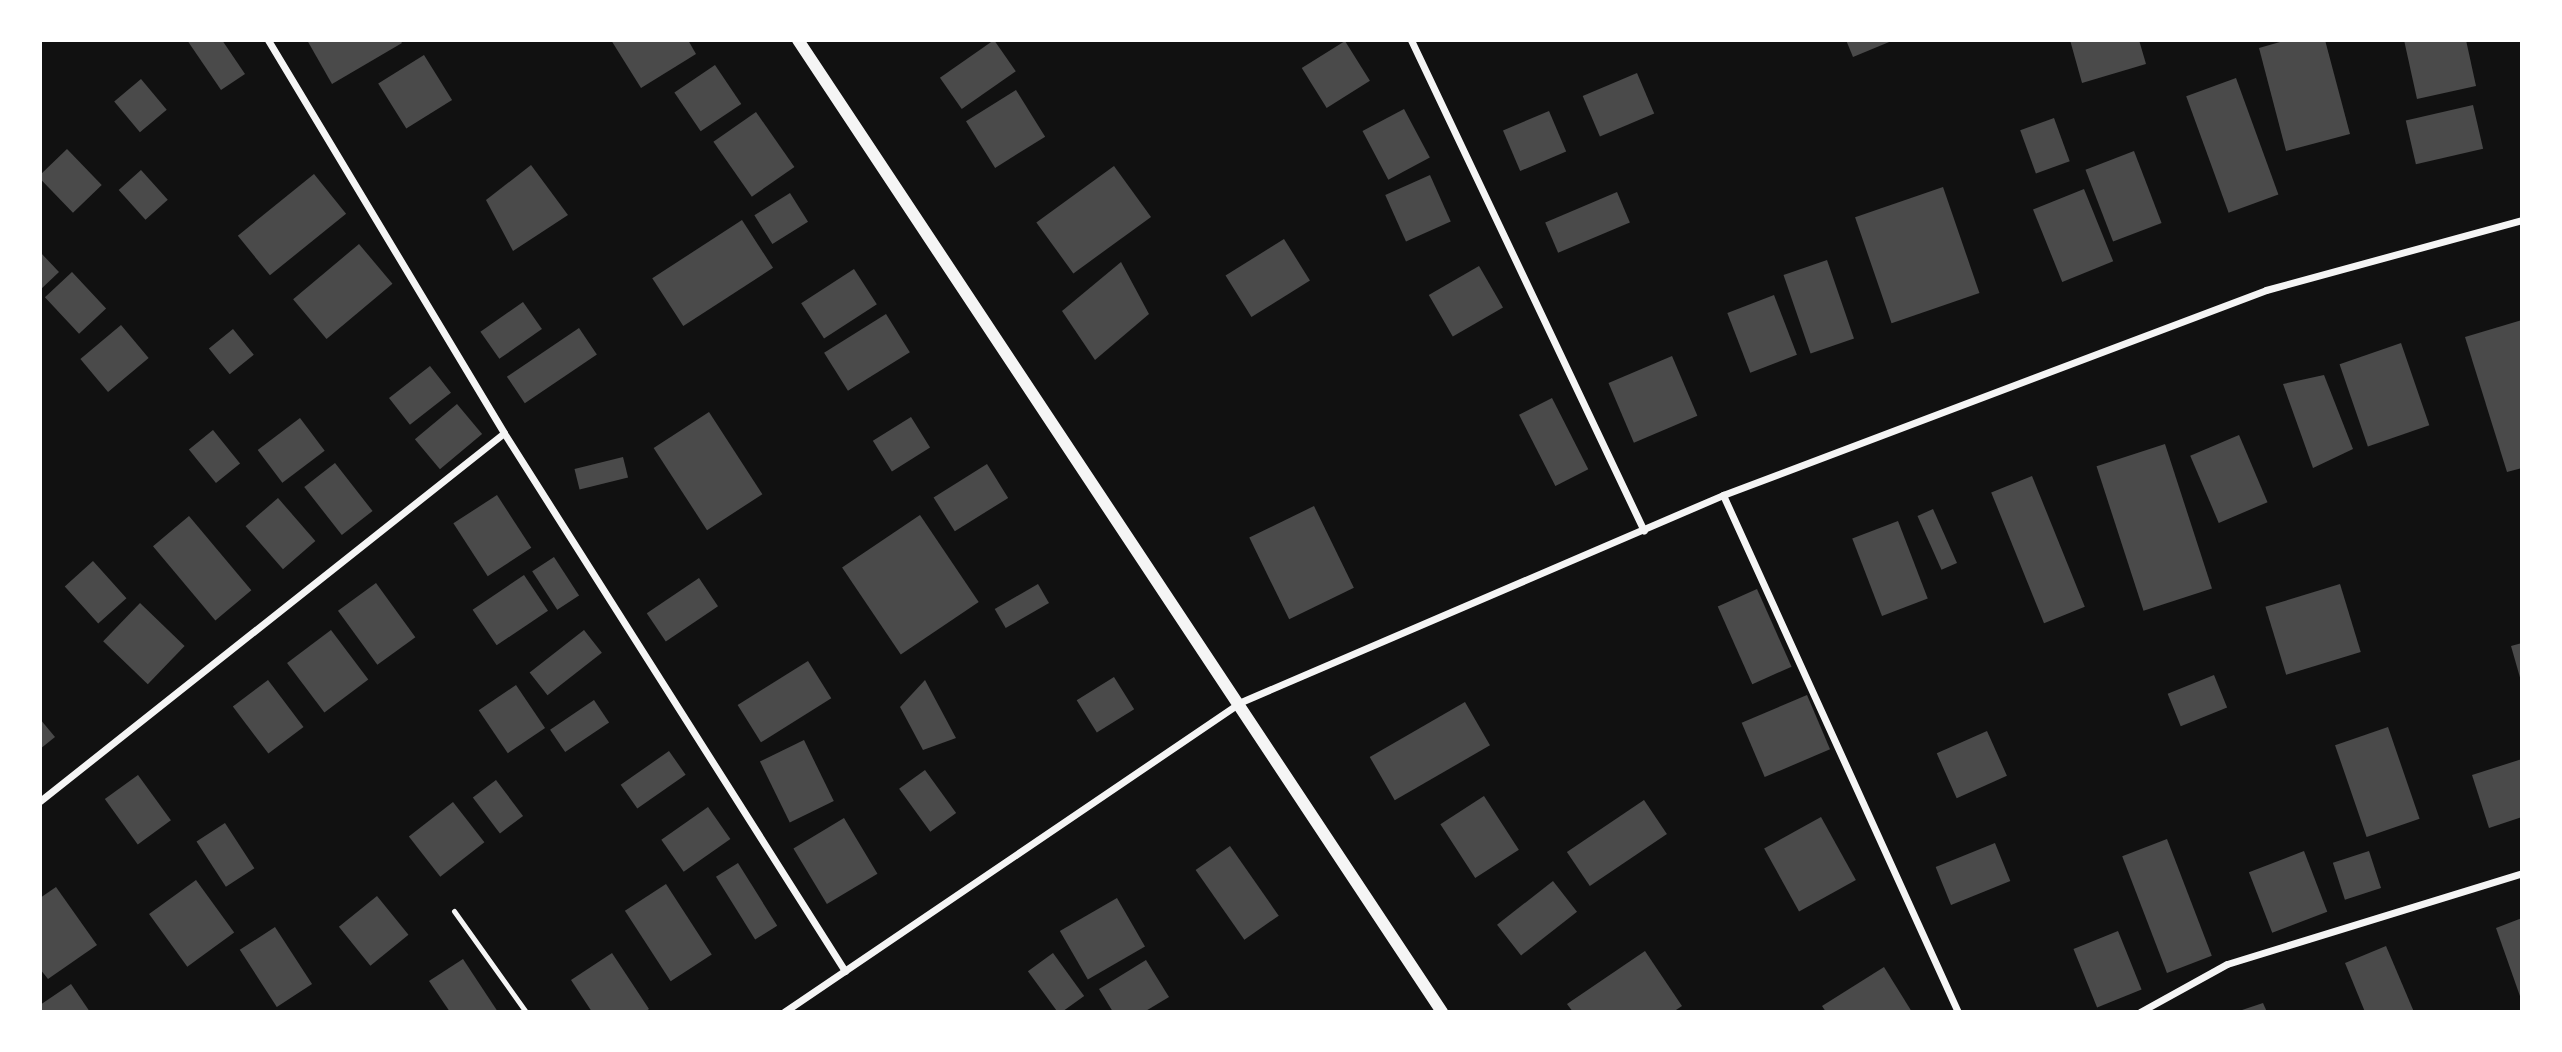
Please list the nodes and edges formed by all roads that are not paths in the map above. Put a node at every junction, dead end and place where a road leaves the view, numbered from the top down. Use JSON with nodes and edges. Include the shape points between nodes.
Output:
{"nodes":[{"id":1,"x":268,"y":40,"type":"edge"},
{"id":2,"x":798,"y":40,"type":"edge"},
{"id":3,"x":1411,"y":40,"type":"edge"},
{"id":4,"x":2522,"y":219,"type":"edge"},
{"id":5,"x":504,"y":433,"type":"junction"},
{"id":6,"x":1723,"y":495,"type":"junction"},
{"id":7,"x":1644,"y":531,"type":"junction"},
{"id":8,"x":1241,"y":702,"type":"junction"},
{"id":9,"x":40,"y":801,"type":"edge"},
{"id":10,"x":2522,"y":873,"type":"edge"},
{"id":11,"x":454,"y":911,"type":"dead end"},
{"id":12,"x":845,"y":971,"type":"junction"},
{"id":13,"x":526,"y":1012,"type":"edge"},
{"id":14,"x":783,"y":1012,"type":"edge"},
{"id":15,"x":1441,"y":1012,"type":"edge"},
{"id":16,"x":1958,"y":1012,"type":"edge"},
{"id":17,"x":2140,"y":1012,"type":"edge"}],
"edges":[{"from":1,"to":5,"type":"street"},
{"from":2,"to":8,"type":"street"},
{"from":3,"to":7,"type":"street"},
{"from":4,"to":6,"type":"street","via":[[2266,290]]},
{"from":5,"to":9,"type":"street"},
{"from":5,"to":12,"type":"street"},
{"from":6,"to":7,"type":"street"},
{"from":6,"to":16,"type":"street"},
{"from":7,"to":8,"type":"street"},
{"from":8,"to":12,"type":"street"},
{"from":8,"to":15,"type":"street"},
{"from":10,"to":17,"type":"street","via":[[2227,964]]},
{"from":11,"to":13,"type":"lane"},
{"from":12,"to":14,"type":"street"}]}
